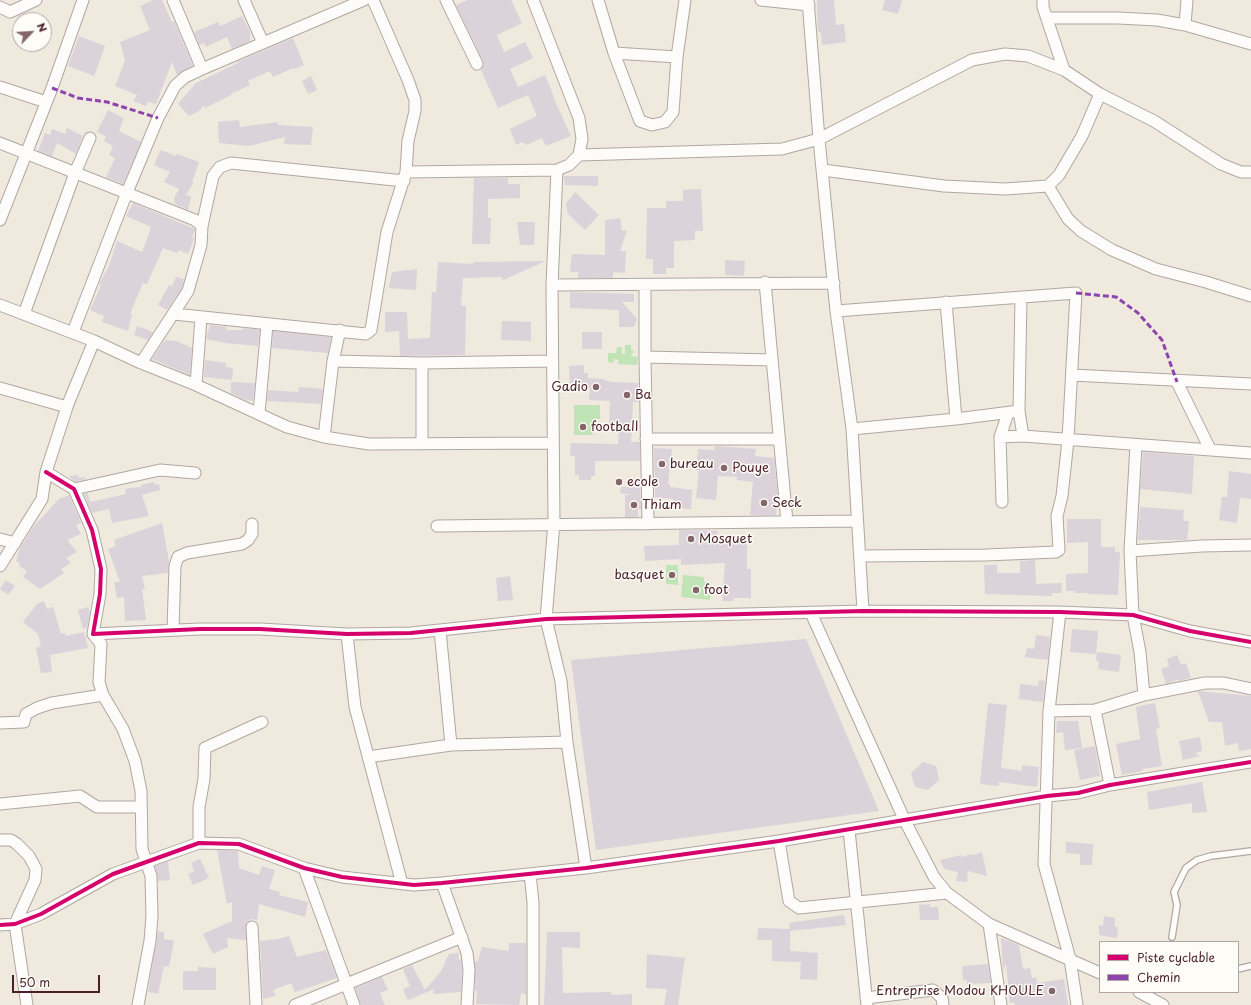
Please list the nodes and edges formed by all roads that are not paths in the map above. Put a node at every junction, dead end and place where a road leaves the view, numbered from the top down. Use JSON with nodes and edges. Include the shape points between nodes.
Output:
{"nodes":[{"id":1,"x":36,"y":0,"type":"edge"},
{"id":2,"x":83,"y":0,"type":"edge"},
{"id":3,"x":173,"y":0,"type":"edge"},
{"id":4,"x":244,"y":0,"type":"edge"},
{"id":5,"x":364,"y":0,"type":"edge"},
{"id":6,"x":373,"y":0,"type":"edge"},
{"id":7,"x":446,"y":0,"type":"edge"},
{"id":8,"x":533,"y":0,"type":"edge"},
{"id":9,"x":598,"y":0,"type":"edge"},
{"id":10,"x":685,"y":0,"type":"edge"},
{"id":11,"x":761,"y":0,"type":"edge"},
{"id":12,"x":1043,"y":0,"type":"edge"},
{"id":13,"x":1187,"y":0,"type":"edge"},
{"id":14,"x":808,"y":3,"type":"edge"},
{"id":15,"x":0,"y":7,"type":"edge"},
{"id":16,"x":1047,"y":18,"type":"junction"},
{"id":17,"x":1185,"y":25,"type":"junction"},
{"id":18,"x":263,"y":43,"type":"junction"},
{"id":19,"x":1251,"y":44,"type":"edge"},
{"id":20,"x":614,"y":53,"type":"junction"},
{"id":21,"x":676,"y":57,"type":"junction"},
{"id":22,"x":477,"y":64,"type":"dead end"},
{"id":23,"x":202,"y":69,"type":"junction"},
{"id":24,"x":1064,"y":70,"type":"junction"},
{"id":25,"x":0,"y":87,"type":"edge"},
{"id":26,"x":1100,"y":94,"type":"junction"},
{"id":27,"x":46,"y":102,"type":"junction"},
{"id":28,"x":90,"y":138,"type":"dead end"},
{"id":29,"x":819,"y":139,"type":"junction"},
{"id":30,"x":0,"y":142,"type":"edge"},
{"id":31,"x":26,"y":153,"type":"junction"},
{"id":32,"x":579,"y":154,"type":"junction"},
{"id":33,"x":557,"y":170,"type":"junction"},
{"id":34,"x":823,"y":170,"type":"junction"},
{"id":35,"x":1251,"y":172,"type":"edge"},
{"id":36,"x":75,"y":173,"type":"junction"},
{"id":37,"x":405,"y":176,"type":"junction"},
{"id":38,"x":1048,"y":186,"type":"junction"},
{"id":39,"x":126,"y":195,"type":"junction"},
{"id":40,"x":0,"y":220,"type":"edge"},
{"id":41,"x":202,"y":226,"type":"junction"},
{"id":42,"x":765,"y":282,"type":"junction"},
{"id":43,"x":834,"y":283,"type":"junction"},
{"id":44,"x":645,"y":284,"type":"junction"},
{"id":45,"x":552,"y":285,"type":"junction"},
{"id":46,"x":1251,"y":296,"type":"edge"},
{"id":47,"x":1021,"y":297,"type":"junction"},
{"id":48,"x":946,"y":302,"type":"junction"},
{"id":49,"x":0,"y":305,"type":"edge"},
{"id":50,"x":836,"y":310,"type":"junction"},
{"id":51,"x":24,"y":314,"type":"junction"},
{"id":52,"x":174,"y":314,"type":"junction"},
{"id":53,"x":201,"y":318,"type":"junction"},
{"id":54,"x":267,"y":325,"type":"junction"},
{"id":55,"x":340,"y":330,"type":"junction"},
{"id":56,"x":73,"y":332,"type":"junction"},
{"id":57,"x":94,"y":341,"type":"junction"},
{"id":58,"x":645,"y":357,"type":"junction"},
{"id":59,"x":772,"y":360,"type":"junction"},
{"id":60,"x":333,"y":361,"type":"junction"},
{"id":61,"x":552,"y":362,"type":"junction"},
{"id":62,"x":141,"y":363,"type":"junction"},
{"id":63,"x":422,"y":363,"type":"junction"},
{"id":64,"x":1072,"y":375,"type":"junction"},
{"id":65,"x":1177,"y":382,"type":"junction"},
{"id":66,"x":1251,"y":384,"type":"edge"},
{"id":67,"x":196,"y":385,"type":"junction"},
{"id":68,"x":0,"y":388,"type":"edge"},
{"id":69,"x":67,"y":407,"type":"junction"},
{"id":70,"x":1019,"y":411,"type":"junction"},
{"id":71,"x":1008,"y":413,"type":"junction"},
{"id":72,"x":259,"y":414,"type":"junction"},
{"id":73,"x":956,"y":420,"type":"junction"},
{"id":74,"x":852,"y":429,"type":"junction"},
{"id":75,"x":1023,"y":436,"type":"junction"},
{"id":76,"x":324,"y":437,"type":"junction"},
{"id":77,"x":1000,"y":437,"type":"junction"},
{"id":78,"x":646,"y":439,"type":"junction"},
{"id":79,"x":778,"y":439,"type":"junction"},
{"id":80,"x":1068,"y":440,"type":"junction"},
{"id":81,"x":422,"y":443,"type":"junction"},
{"id":82,"x":552,"y":443,"type":"junction"},
{"id":83,"x":1136,"y":444,"type":"junction"},
{"id":84,"x":1210,"y":449,"type":"junction"},
{"id":85,"x":1251,"y":453,"type":"edge"},
{"id":86,"x":46,"y":472,"type":"junction"},
{"id":87,"x":195,"y":473,"type":"dead end"},
{"id":88,"x":74,"y":489,"type":"junction"},
{"id":89,"x":1002,"y":502,"type":"dead end"},
{"id":90,"x":857,"y":521,"type":"junction"},
{"id":91,"x":787,"y":522,"type":"junction"},
{"id":92,"x":554,"y":523,"type":"junction"},
{"id":93,"x":252,"y":524,"type":"dead end"},
{"id":94,"x":648,"y":524,"type":"junction"},
{"id":95,"x":437,"y":526,"type":"dead end"},
{"id":96,"x":0,"y":539,"type":"edge"},
{"id":97,"x":15,"y":543,"type":"junction"},
{"id":98,"x":1251,"y":545,"type":"edge"},
{"id":99,"x":1130,"y":551,"type":"junction"},
{"id":100,"x":860,"y":556,"type":"junction"},
{"id":101,"x":0,"y":566,"type":"edge"},
{"id":102,"x":862,"y":611,"type":"junction"},
{"id":103,"x":811,"y":612,"type":"junction"},
{"id":104,"x":1060,"y":612,"type":"junction"},
{"id":105,"x":1133,"y":615,"type":"junction"},
{"id":106,"x":546,"y":619,"type":"junction"},
{"id":107,"x":173,"y":630,"type":"junction"},
{"id":108,"x":440,"y":630,"type":"junction"},
{"id":109,"x":93,"y":634,"type":"junction"},
{"id":110,"x":347,"y":634,"type":"junction"},
{"id":111,"x":1251,"y":642,"type":"edge"},
{"id":112,"x":1251,"y":689,"type":"edge"},
{"id":113,"x":103,"y":695,"type":"junction"},
{"id":114,"x":1144,"y":695,"type":"junction"},
{"id":115,"x":1095,"y":710,"type":"junction"},
{"id":116,"x":1049,"y":711,"type":"junction"},
{"id":117,"x":262,"y":722,"type":"dead end"},
{"id":118,"x":0,"y":723,"type":"edge"},
{"id":119,"x":567,"y":742,"type":"junction"},
{"id":120,"x":451,"y":745,"type":"junction"},
{"id":121,"x":368,"y":757,"type":"junction"},
{"id":122,"x":1251,"y":762,"type":"edge"},
{"id":123,"x":1110,"y":786,"type":"junction"},
{"id":124,"x":1047,"y":796,"type":"junction"},
{"id":125,"x":0,"y":804,"type":"edge"},
{"id":126,"x":141,"y":807,"type":"junction"},
{"id":127,"x":905,"y":821,"type":"junction"},
{"id":128,"x":849,"y":830,"type":"junction"},
{"id":129,"x":0,"y":840,"type":"edge"},
{"id":130,"x":779,"y":842,"type":"junction"},
{"id":131,"x":199,"y":844,"type":"junction"},
{"id":132,"x":1251,"y":851,"type":"edge"},
{"id":133,"x":146,"y":861,"type":"junction"},
{"id":134,"x":304,"y":868,"type":"junction"},
{"id":135,"x":586,"y":868,"type":"junction"},
{"id":136,"x":530,"y":874,"type":"junction"},
{"id":137,"x":442,"y":883,"type":"junction"},
{"id":138,"x":402,"y":884,"type":"junction"},
{"id":139,"x":947,"y":893,"type":"junction"},
{"id":140,"x":857,"y":903,"type":"junction"},
{"id":141,"x":15,"y":924,"type":"junction"},
{"id":142,"x":989,"y":924,"type":"junction"},
{"id":143,"x":0,"y":925,"type":"edge"},
{"id":144,"x":252,"y":927,"type":"dead end"},
{"id":145,"x":1172,"y":936,"type":"dead end"},
{"id":146,"x":462,"y":937,"type":"junction"},
{"id":147,"x":1070,"y":959,"type":"junction"},
{"id":148,"x":1251,"y":966,"type":"edge"},
{"id":149,"x":1239,"y":969,"type":"edge"},
{"id":150,"x":1099,"y":971,"type":"edge"},
{"id":151,"x":347,"y":984,"type":"junction"},
{"id":152,"x":1141,"y":993,"type":"edge"},
{"id":153,"x":867,"y":1001,"type":"edge"},
{"id":154,"x":27,"y":1005,"type":"edge"},
{"id":155,"x":138,"y":1005,"type":"edge"},
{"id":156,"x":256,"y":1005,"type":"edge"},
{"id":157,"x":294,"y":1005,"type":"edge"},
{"id":158,"x":354,"y":1005,"type":"edge"},
{"id":159,"x":467,"y":1005,"type":"edge"},
{"id":160,"x":533,"y":1005,"type":"edge"},
{"id":161,"x":943,"y":1005,"type":"edge"},
{"id":162,"x":1001,"y":1005,"type":"edge"},
{"id":163,"x":1077,"y":1005,"type":"edge"},
{"id":164,"x":1164,"y":1005,"type":"edge"}],
"edges":[{"from":1,"to":15,"type":"street","via":[[10,12]]},
{"from":2,"to":27,"type":"street"},
{"from":3,"to":23,"type":"street"},
{"from":4,"to":18,"type":"street"},
{"from":5,"to":18,"type":"street"},
{"from":6,"to":37,"type":"street","via":[[415,100]]},
{"from":7,"to":22,"type":"street"},
{"from":8,"to":32,"type":"street","via":[[579,118],[582,139]]},
{"from":9,"to":20,"type":"street"},
{"from":10,"to":21,"type":"street"},
{"from":11,"to":14,"type":"street"},
{"from":12,"to":16,"type":"street"},
{"from":13,"to":17,"type":"street"},
{"from":14,"to":29,"type":"street"},
{"from":16,"to":17,"type":"street","via":[[1118,18],[1157,20]]},
{"from":16,"to":24,"type":"street"},
{"from":17,"to":19,"type":"street"},
{"from":18,"to":23,"type":"street"},
{"from":20,"to":21,"type":"street"},
{"from":20,"to":21,"type":"street","via":[[640,121],[652,125],[665,122],[673,112]]},
{"from":23,"to":39,"type":"street","via":[[180,81],[171,92]]},
{"from":24,"to":26,"type":"street"},
{"from":24,"to":29,"type":"street","via":[[1028,56],[1005,54],[972,60]]},
{"from":25,"to":27,"type":"street"},
{"from":26,"to":35,"type":"street","via":[[1154,120],[1221,164],[1241,172]]},
{"from":26,"to":38,"type":"street","via":[[1082,136],[1058,175]]},
{"from":27,"to":31,"type":"street"},
{"from":28,"to":36,"type":"street"},
{"from":29,"to":32,"type":"street","via":[[782,149]]},
{"from":29,"to":34,"type":"street"},
{"from":30,"to":31,"type":"street"},
{"from":31,"to":36,"type":"street"},
{"from":31,"to":40,"type":"street"},
{"from":32,"to":33,"type":"street","via":[[569,165]]},
{"from":33,"to":37,"type":"street"},
{"from":33,"to":45,"type":"street"},
{"from":34,"to":38,"type":"street","via":[[944,186],[1005,189]]},
{"from":34,"to":43,"type":"street"},
{"from":36,"to":39,"type":"street"},
{"from":36,"to":51,"type":"street"},
{"from":37,"to":41,"type":"street","via":[[230,163],[220,167],[213,176]]},
{"from":37,"to":55,"type":"street","via":[[387,232],[370,330],[366,334]]},
{"from":38,"to":46,"type":"street","via":[[1068,219],[1081,231],[1112,250],[1156,269]]},
{"from":39,"to":41,"type":"street","via":[[194,220]]},
{"from":39,"to":56,"type":"street"},
{"from":41,"to":52,"type":"street","via":[[201,245],[188,291]]},
{"from":42,"to":43,"type":"street"},
{"from":42,"to":44,"type":"street"},
{"from":42,"to":59,"type":"street"},
{"from":43,"to":50,"type":"street"},
{"from":44,"to":45,"type":"street"},
{"from":44,"to":58,"type":"street"},
{"from":45,"to":61,"type":"street"},
{"from":47,"to":48,"type":"street"},
{"from":47,"to":64,"type":"street","via":[[1076,293]]},
{"from":47,"to":70,"type":"street"},
{"from":48,"to":50,"type":"street"},
{"from":48,"to":73,"type":"street"},
{"from":49,"to":51,"type":"street"},
{"from":50,"to":74,"type":"street"},
{"from":51,"to":56,"type":"street"},
{"from":52,"to":53,"type":"street"},
{"from":52,"to":62,"type":"street"},
{"from":53,"to":54,"type":"street"},
{"from":53,"to":67,"type":"street"},
{"from":54,"to":55,"type":"street"},
{"from":54,"to":72,"type":"street"},
{"from":55,"to":60,"type":"street"},
{"from":56,"to":57,"type":"street"},
{"from":57,"to":62,"type":"street"},
{"from":57,"to":69,"type":"street"},
{"from":58,"to":59,"type":"street"},
{"from":58,"to":78,"type":"street"},
{"from":59,"to":79,"type":"street"},
{"from":60,"to":63,"type":"street"},
{"from":60,"to":76,"type":"street"},
{"from":61,"to":63,"type":"street"},
{"from":61,"to":82,"type":"street"},
{"from":62,"to":67,"type":"street"},
{"from":63,"to":81,"type":"street"},
{"from":64,"to":65,"type":"street"},
{"from":64,"to":80,"type":"street"},
{"from":65,"to":66,"type":"street"},
{"from":65,"to":84,"type":"street"},
{"from":67,"to":72,"type":"street"},
{"from":68,"to":69,"type":"street"},
{"from":69,"to":86,"type":"street"},
{"from":70,"to":71,"type":"street"},
{"from":70,"to":75,"type":"street"},
{"from":71,"to":73,"type":"street"},
{"from":71,"to":77,"type":"street"},
{"from":72,"to":76,"type":"street","via":[[287,427]]},
{"from":73,"to":74,"type":"street"},
{"from":74,"to":90,"type":"street"},
{"from":75,"to":77,"type":"street"},
{"from":75,"to":80,"type":"street"},
{"from":76,"to":81,"type":"street","via":[[369,444]]},
{"from":77,"to":89,"type":"street"},
{"from":78,"to":79,"type":"street"},
{"from":78,"to":94,"type":"street"},
{"from":79,"to":91,"type":"street"},
{"from":80,"to":83,"type":"street"},
{"from":80,"to":100,"type":"street","via":[[1062,496],[1057,516],[1060,546],[1056,552]]},
{"from":81,"to":82,"type":"street"},
{"from":82,"to":92,"type":"street"},
{"from":83,"to":84,"type":"street"},
{"from":83,"to":99,"type":"street"},
{"from":84,"to":85,"type":"street"},
{"from":86,"to":88,"type":"street"},
{"from":86,"to":97,"type":"street","via":[[42,499]]},
{"from":87,"to":88,"type":"street","via":[[160,470]]},
{"from":88,"to":109,"type":"street","via":[[92,530],[101,569],[100,594]]},
{"from":90,"to":91,"type":"street"},
{"from":90,"to":100,"type":"street"},
{"from":91,"to":94,"type":"street"},
{"from":92,"to":94,"type":"street"},
{"from":92,"to":95,"type":"street"},
{"from":92,"to":106,"type":"street"},
{"from":93,"to":107,"type":"street","via":[[252,534],[242,544],[178,557],[175,566]]},
{"from":96,"to":97,"type":"street"},
{"from":97,"to":101,"type":"street"},
{"from":98,"to":99,"type":"street"},
{"from":99,"to":105,"type":"street"},
{"from":100,"to":102,"type":"street"},
{"from":102,"to":103,"type":"street"},
{"from":102,"to":104,"type":"street"},
{"from":103,"to":106,"type":"street"},
{"from":103,"to":127,"type":"street"},
{"from":104,"to":105,"type":"street"},
{"from":104,"to":116,"type":"street"},
{"from":105,"to":111,"type":"street","via":[[1190,631]]},
{"from":105,"to":114,"type":"street"},
{"from":106,"to":108,"type":"street"},
{"from":106,"to":119,"type":"street","via":[[561,681]]},
{"from":107,"to":109,"type":"street"},
{"from":107,"to":110,"type":"street","via":[[260,629]]},
{"from":108,"to":110,"type":"street"},
{"from":108,"to":120,"type":"street"},
{"from":109,"to":113,"type":"street","via":[[101,644],[99,682]]},
{"from":110,"to":121,"type":"street","via":[[351,690]]},
{"from":112,"to":114,"type":"street","via":[[1224,683],[1205,683]]},
{"from":113,"to":118,"type":"street","via":[[52,703],[28,712],[26,720],[21,723]]},
{"from":113,"to":126,"type":"street","via":[[123,729],[135,761],[141,791]]},
{"from":114,"to":115,"type":"street"},
{"from":115,"to":116,"type":"street"},
{"from":115,"to":123,"type":"street"},
{"from":116,"to":124,"type":"street"},
{"from":117,"to":131,"type":"street","via":[[205,748]]},
{"from":119,"to":120,"type":"street"},
{"from":119,"to":135,"type":"street"},
{"from":120,"to":121,"type":"street"},
{"from":121,"to":138,"type":"street"},
{"from":122,"to":123,"type":"street"},
{"from":123,"to":124,"type":"street"},
{"from":124,"to":127,"type":"street"},
{"from":124,"to":147,"type":"street","via":[[1045,872]]},
{"from":125,"to":126,"type":"street","via":[[80,796],[97,807]]},
{"from":126,"to":133,"type":"street","via":[[142,849]]},
{"from":127,"to":128,"type":"street"},
{"from":127,"to":139,"type":"street","via":[[934,877]]},
{"from":128,"to":130,"type":"street"},
{"from":128,"to":140,"type":"street"},
{"from":129,"to":141,"type":"street","via":[[11,840],[17,844],[29,856],[36,869],[35,880]]},
{"from":130,"to":135,"type":"street"},
{"from":130,"to":140,"type":"street","via":[[789,901],[794,905],[799,908]]},
{"from":131,"to":133,"type":"street"},
{"from":131,"to":134,"type":"street","via":[[239,844]]},
{"from":132,"to":145,"type":"lane","via":[[1211,856],[1197,860],[1186,868],[1174,892],[1176,905]]},
{"from":133,"to":141,"type":"street","via":[[113,874],[42,914]]},
{"from":133,"to":155,"type":"street","via":[[151,876],[152,916]]},
{"from":134,"to":138,"type":"street","via":[[342,877]]},
{"from":134,"to":151,"type":"street"},
{"from":135,"to":136,"type":"street"},
{"from":136,"to":137,"type":"street"},
{"from":136,"to":160,"type":"street","via":[[533,902]]},
{"from":137,"to":138,"type":"street"},
{"from":137,"to":146,"type":"street"},
{"from":139,"to":140,"type":"street"},
{"from":139,"to":142,"type":"street"},
{"from":140,"to":153,"type":"street"},
{"from":141,"to":143,"type":"street"},
{"from":141,"to":154,"type":"street"},
{"from":142,"to":147,"type":"street"},
{"from":142,"to":162,"type":"street"},
{"from":144,"to":156,"type":"street"},
{"from":146,"to":151,"type":"street"},
{"from":146,"to":159,"type":"street","via":[[469,962]]},
{"from":147,"to":150,"type":"street"},
{"from":147,"to":163,"type":"street"},
{"from":148,"to":149,"type":"lane"},
{"from":151,"to":157,"type":"street"},
{"from":151,"to":158,"type":"street"},
{"from":152,"to":164,"type":"street"},
{"from":153,"to":161,"type":"street","via":[[933,990],[942,998]]}]}
